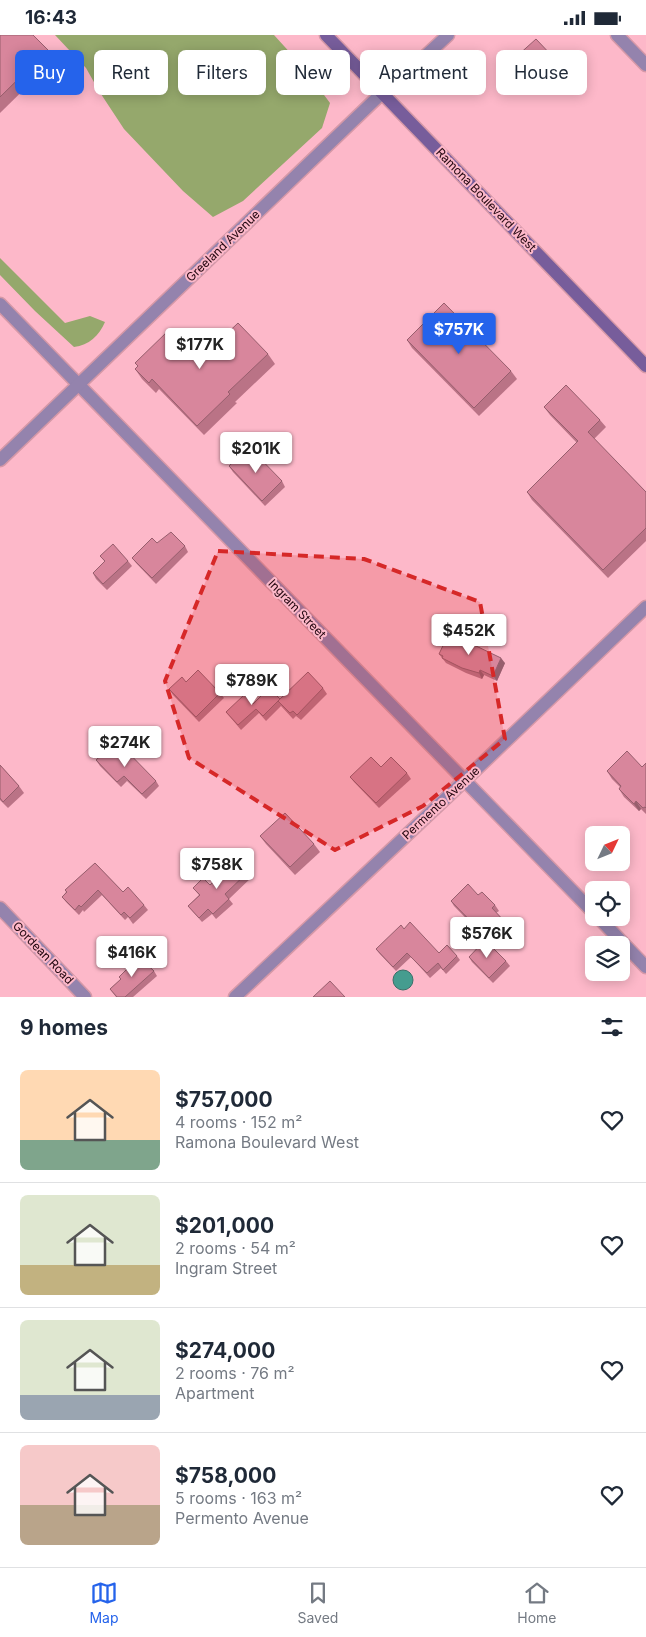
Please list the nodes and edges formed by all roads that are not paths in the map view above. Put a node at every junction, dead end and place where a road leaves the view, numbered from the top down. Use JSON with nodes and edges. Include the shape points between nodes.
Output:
{"nodes":[{"id":1,"x":326,"y":35,"type":"edge"},
{"id":2,"x":448,"y":35,"type":"edge"},
{"id":3,"x":617,"y":35,"type":"edge"},
{"id":4,"x":432,"y":50,"type":"edge"},
{"id":5,"x":646,"y":65,"type":"edge"},
{"id":6,"x":360,"y":70,"type":"edge"},
{"id":7,"x":380,"y":95,"type":"edge"},
{"id":8,"x":384,"y":95,"type":"edge"},
{"id":9,"x":0,"y":304,"type":"edge"},
{"id":10,"x":646,"y":366,"type":"edge"},
{"id":11,"x":78,"y":385,"type":"junction"},
{"id":12,"x":0,"y":460,"type":"edge"},
{"id":13,"x":646,"y":607,"type":"edge"},
{"id":14,"x":465,"y":780,"type":"junction"},
{"id":15,"x":585,"y":904,"type":"edge"},
{"id":16,"x":0,"y":908,"type":"edge"},
{"id":17,"x":607,"y":926,"type":"edge"},
{"id":18,"x":646,"y":967,"type":"edge"},
{"id":19,"x":85,"y":997,"type":"edge"},
{"id":20,"x":235,"y":997,"type":"edge"}],
"edges":[{"from":1,"to":6,"type":"street","name":"Ramona Boulevard West"},
{"from":2,"to":4,"type":"street","name":"Greeland Avenue"},
{"from":3,"to":5,"type":"street"},
{"from":7,"to":11,"type":"street","name":"Greeland Avenue"},
{"from":8,"to":10,"type":"street","name":"Ramona Boulevard West"},
{"from":9,"to":11,"type":"street","name":"Ingram Street"},
{"from":11,"to":12,"type":"street","name":"Greeland Avenue"},
{"from":11,"to":14,"type":"street","name":"Ingram Street"},
{"from":13,"to":14,"type":"street","name":"Permento Avenue"},
{"from":14,"to":15,"type":"street","name":"Ingram Street"},
{"from":14,"to":20,"type":"street","name":"Permento Avenue"},
{"from":16,"to":19,"type":"street","name":"Gordean Road"},
{"from":17,"to":18,"type":"street"}]}
